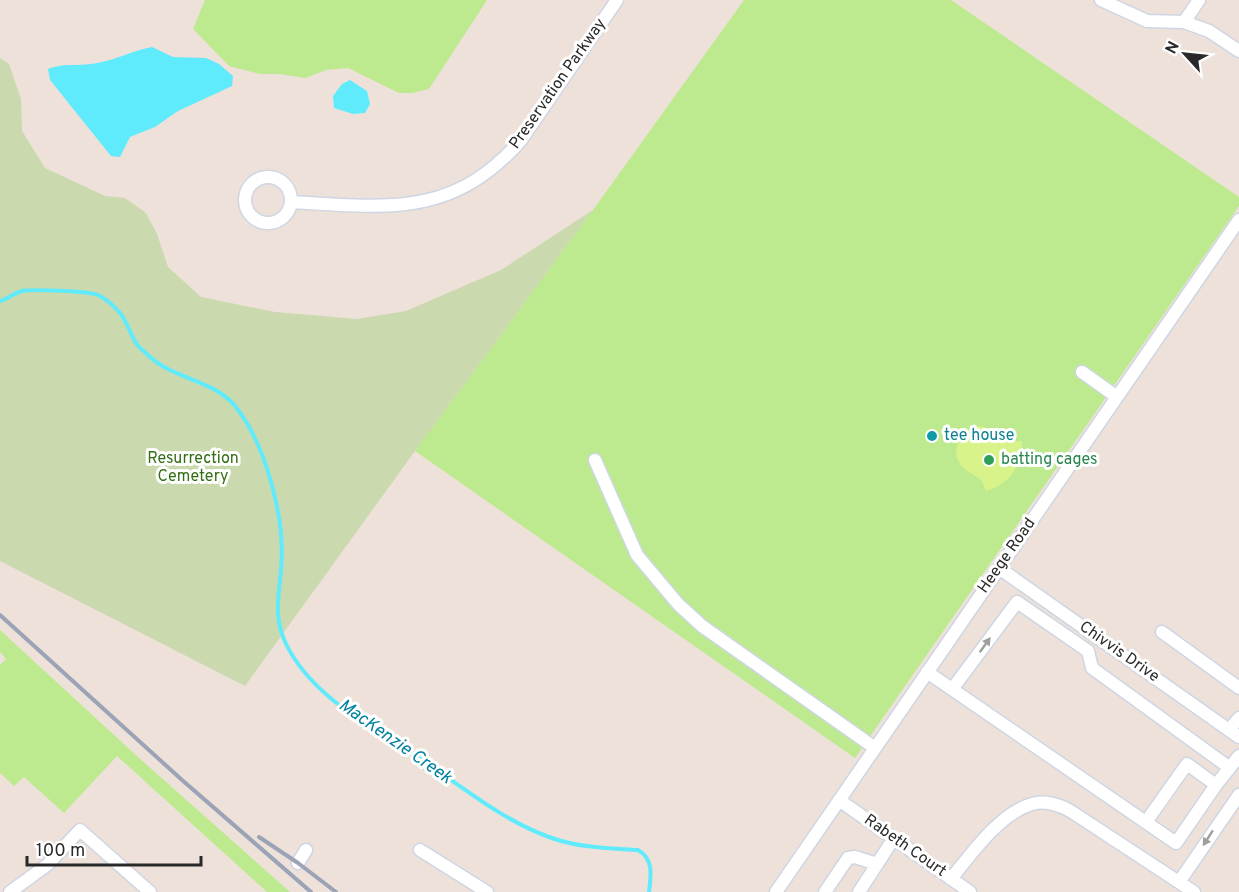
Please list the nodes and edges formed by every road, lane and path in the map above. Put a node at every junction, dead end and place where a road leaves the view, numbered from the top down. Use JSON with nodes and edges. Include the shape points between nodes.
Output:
{"nodes":[{"id":1,"x":617,"y":0,"type":"edge"},
{"id":2,"x":1101,"y":0,"type":"edge"},
{"id":3,"x":1198,"y":0,"type":"edge"},
{"id":4,"x":1184,"y":22,"type":"junction"},
{"id":5,"x":1239,"y":51,"type":"edge"},
{"id":6,"x":291,"y":202,"type":"dead end"},
{"id":7,"x":1239,"y":220,"type":"edge"},
{"id":8,"x":1082,"y":372,"type":"dead end"},
{"id":9,"x":1117,"y":397,"type":"junction"},
{"id":10,"x":595,"y":460,"type":"dead end"},
{"id":11,"x":999,"y":568,"type":"junction"},
{"id":12,"x":1162,"y":632,"type":"dead end"},
{"id":13,"x":1100,"y":639,"type":"junction"},
{"id":14,"x":1088,"y":651,"type":"junction"},
{"id":15,"x":927,"y":672,"type":"junction"},
{"id":16,"x":953,"y":688,"type":"junction"},
{"id":17,"x":1239,"y":688,"type":"edge"},
{"id":18,"x":1239,"y":718,"type":"edge"},
{"id":19,"x":1234,"y":734,"type":"edge"},
{"id":20,"x":875,"y":748,"type":"junction"},
{"id":21,"x":1239,"y":756,"type":"edge"},
{"id":22,"x":1230,"y":768,"type":"junction"},
{"id":23,"x":1216,"y":785,"type":"junction"},
{"id":24,"x":1239,"y":795,"type":"edge"},
{"id":25,"x":839,"y":800,"type":"junction"},
{"id":26,"x":1146,"y":822,"type":"junction"},
{"id":27,"x":894,"y":838,"type":"junction"},
{"id":28,"x":306,"y":850,"type":"dead end"},
{"id":29,"x":420,"y":850,"type":"dead end"},
{"id":30,"x":298,"y":863,"type":"dead end"},
{"id":31,"x":878,"y":864,"type":"junction"},
{"id":32,"x":951,"y":879,"type":"junction"},
{"id":33,"x":1179,"y":882,"type":"junction"},
{"id":34,"x":10,"y":892,"type":"edge"},
{"id":35,"x":150,"y":892,"type":"edge"},
{"id":36,"x":487,"y":892,"type":"edge"},
{"id":37,"x":776,"y":892,"type":"edge"},
{"id":38,"x":825,"y":892,"type":"edge"},
{"id":39,"x":859,"y":892,"type":"edge"},
{"id":40,"x":970,"y":892,"type":"edge"},
{"id":41,"x":1194,"y":892,"type":"edge"}],
"edges":[{"from":1,"to":6,"type":"street","name":"Preservation Parkway","via":[[521,140],[477,180],[435,199],[392,206]]},
{"from":2,"to":4,"type":"street","via":[[1147,21]]},
{"from":3,"to":4,"type":"street"},
{"from":4,"to":5,"type":"street","via":[[1209,31]]},
{"from":7,"to":9,"type":"street","name":"Heege Road"},
{"from":8,"to":9,"type":"street"},
{"from":9,"to":11,"type":"street","name":"Heege Road"},
{"from":10,"to":20,"type":"street","via":[[637,555],[678,604],[702,626]]},
{"from":11,"to":13,"type":"street","name":"Chivvis Drive"},
{"from":11,"to":15,"type":"street","name":"Heege Road"},
{"from":12,"to":17,"type":"street"},
{"from":13,"to":14,"type":"street"},
{"from":13,"to":19,"type":"street","name":"Chivvis Drive"},
{"from":16,"to":14,"type":"street","one_way":true,"via":[[1017,602]]},
{"from":14,"to":22,"type":"street","via":[[1092,668]]},
{"from":15,"to":16,"type":"street"},
{"from":15,"to":20,"type":"street","name":"Heege Road"},
{"from":16,"to":26,"type":"street"},
{"from":18,"to":19,"type":"street"},
{"from":20,"to":25,"type":"street","name":"Heege Road"},
{"from":21,"to":22,"type":"street"},
{"from":22,"to":23,"type":"street"},
{"from":23,"to":26,"type":"street","via":[[1187,764]]},
{"from":23,"to":26,"type":"street","via":[[1176,843]]},
{"from":24,"to":33,"type":"street","one_way":true},
{"from":25,"to":27,"type":"street","name":"Rabeth Court"},
{"from":25,"to":37,"type":"street","name":"Heege Road"},
{"from":27,"to":31,"type":"street"},
{"from":27,"to":32,"type":"street","name":"Rabeth Court"},
{"from":28,"to":30,"type":"street"},
{"from":29,"to":36,"type":"street"},
{"from":31,"to":38,"type":"street","via":[[848,858]]},
{"from":31,"to":39,"type":"street"},
{"from":32,"to":33,"type":"street","via":[[981,840],[1013,813],[1033,803],[1047,803],[1066,809]]},
{"from":32,"to":40,"type":"street","name":"Rabeth Court"},
{"from":33,"to":41,"type":"street"},
{"from":34,"to":35,"type":"street","via":[[47,865],[80,830]]}]}
